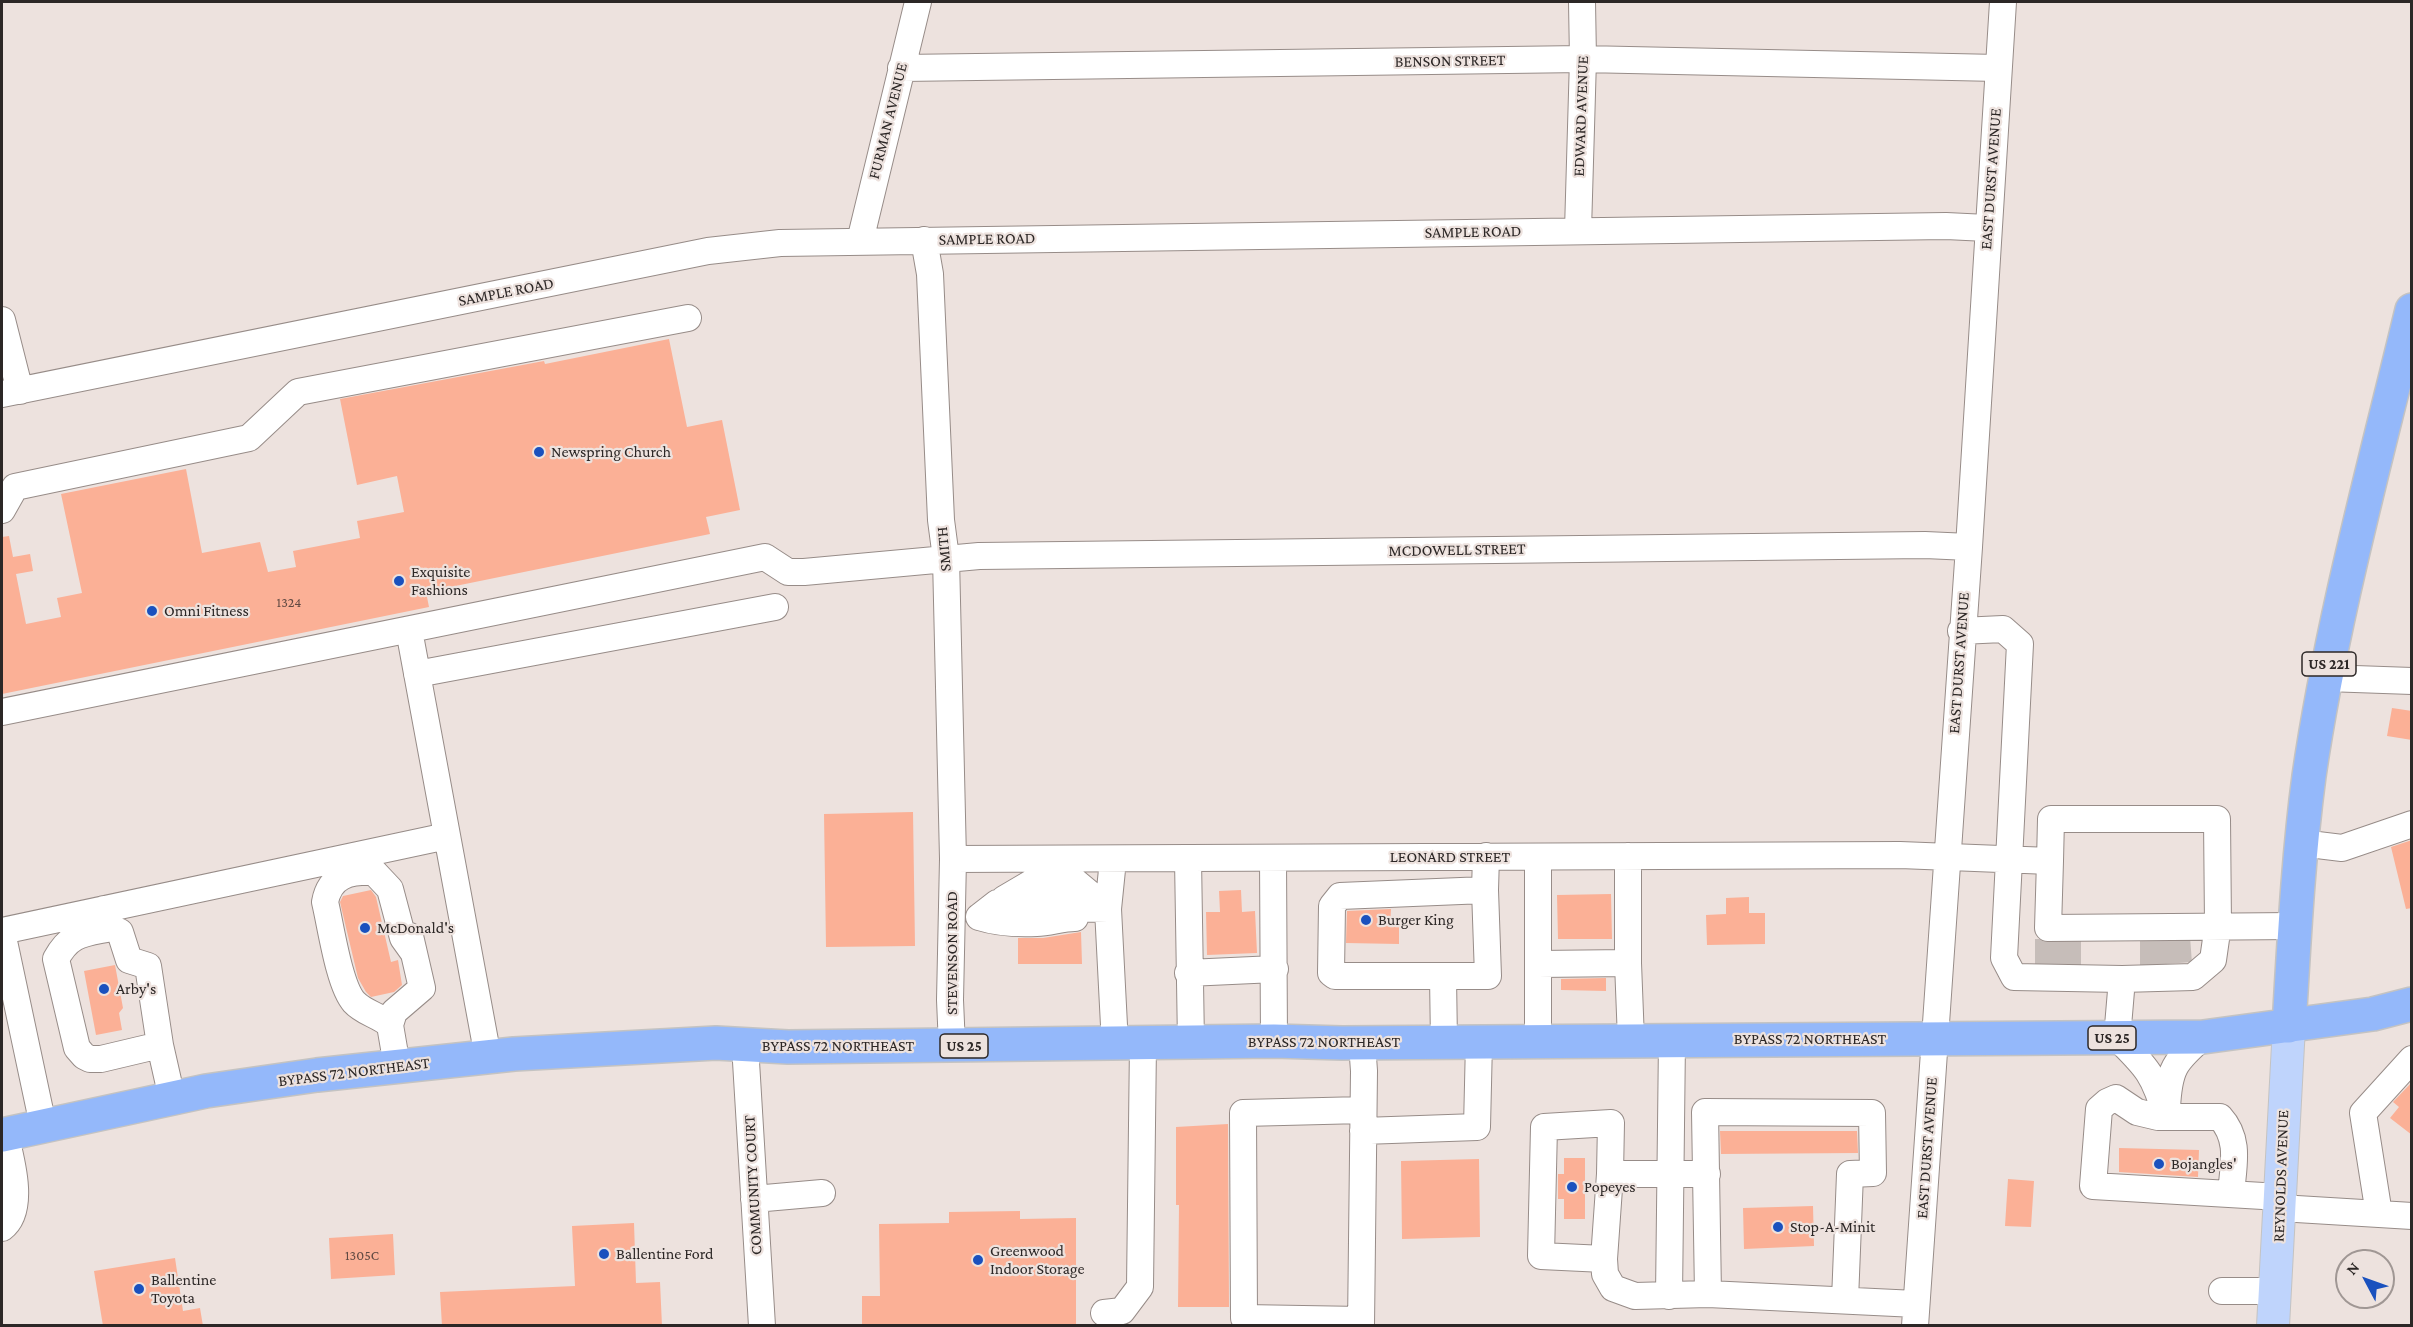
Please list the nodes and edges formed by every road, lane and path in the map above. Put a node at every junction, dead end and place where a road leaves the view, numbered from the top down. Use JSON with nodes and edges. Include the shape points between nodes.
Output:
{"nodes":[{"id":1,"x":918,"y":2,"type":"edge"},
{"id":2,"x":1582,"y":2,"type":"edge"},
{"id":3,"x":2003,"y":2,"type":"edge"},
{"id":4,"x":1583,"y":59,"type":"junction"},
{"id":5,"x":901,"y":68,"type":"junction"},
{"id":6,"x":1998,"y":68,"type":"junction"},
{"id":7,"x":1988,"y":228,"type":"junction"},
{"id":8,"x":1578,"y":230,"type":"junction"},
{"id":9,"x":924,"y":240,"type":"junction"},
{"id":10,"x":860,"y":241,"type":"junction"},
{"id":11,"x":2412,"y":310,"type":"edge"},
{"id":12,"x":688,"y":318,"type":"dead end"},
{"id":13,"x":2,"y":320,"type":"edge"},
{"id":14,"x":11,"y":393,"type":"edge"},
{"id":15,"x":2,"y":510,"type":"edge"},
{"id":16,"x":1969,"y":546,"type":"junction"},
{"id":17,"x":946,"y":558,"type":"junction"},
{"id":18,"x":775,"y":607,"type":"dead end"},
{"id":19,"x":409,"y":630,"type":"junction"},
{"id":20,"x":1961,"y":631,"type":"junction"},
{"id":21,"x":417,"y":674,"type":"junction"},
{"id":22,"x":2326,"y":678,"type":"junction"},
{"id":23,"x":2412,"y":681,"type":"edge"},
{"id":24,"x":2,"y":712,"type":"edge"},
{"id":25,"x":2412,"y":824,"type":"edge"},
{"id":26,"x":447,"y":836,"type":"junction"},
{"id":27,"x":2301,"y":843,"type":"junction"},
{"id":28,"x":388,"y":849,"type":"junction"},
{"id":29,"x":1486,"y":856,"type":"junction"},
{"id":30,"x":1628,"y":856,"type":"junction"},
{"id":31,"x":1538,"y":857,"type":"junction"},
{"id":32,"x":1946,"y":857,"type":"junction"},
{"id":33,"x":1273,"y":858,"type":"junction"},
{"id":34,"x":953,"y":859,"type":"junction"},
{"id":35,"x":1188,"y":859,"type":"junction"},
{"id":36,"x":1113,"y":860,"type":"junction"},
{"id":37,"x":2008,"y":860,"type":"junction"},
{"id":38,"x":2050,"y":861,"type":"junction"},
{"id":39,"x":1485,"y":890,"type":"junction"},
{"id":40,"x":988,"y":910,"type":"junction"},
{"id":41,"x":1108,"y":913,"type":"junction"},
{"id":42,"x":951,"y":917,"type":"junction"},
{"id":43,"x":107,"y":918,"type":"junction"},
{"id":44,"x":2218,"y":925,"type":"junction"},
{"id":45,"x":2295,"y":926,"type":"junction"},
{"id":46,"x":2,"y":932,"type":"edge"},
{"id":47,"x":413,"y":952,"type":"junction"},
{"id":48,"x":1628,"y":963,"type":"junction"},
{"id":49,"x":1538,"y":964,"type":"junction"},
{"id":50,"x":1275,"y":969,"type":"junction"},
{"id":51,"x":1188,"y":973,"type":"junction"},
{"id":52,"x":1443,"y":977,"type":"junction"},
{"id":53,"x":2122,"y":980,"type":"junction"},
{"id":54,"x":2412,"y":1004,"type":"edge"},
{"id":55,"x":390,"y":1025,"type":"junction"},
{"id":56,"x":2289,"y":1026,"type":"junction"},
{"id":57,"x":1934,"y":1038,"type":"junction"},
{"id":58,"x":2116,"y":1038,"type":"junction"},
{"id":59,"x":2203,"y":1038,"type":"junction"},
{"id":60,"x":1631,"y":1040,"type":"junction"},
{"id":61,"x":1672,"y":1040,"type":"junction"},
{"id":62,"x":1274,"y":1041,"type":"junction"},
{"id":63,"x":1538,"y":1041,"type":"junction"},
{"id":64,"x":1444,"y":1042,"type":"junction"},
{"id":65,"x":1479,"y":1042,"type":"junction"},
{"id":66,"x":1191,"y":1043,"type":"junction"},
{"id":67,"x":1362,"y":1043,"type":"junction"},
{"id":68,"x":1129,"y":1044,"type":"junction"},
{"id":69,"x":160,"y":1045,"type":"junction"},
{"id":70,"x":745,"y":1045,"type":"junction"},
{"id":71,"x":952,"y":1046,"type":"junction"},
{"id":72,"x":488,"y":1057,"type":"junction"},
{"id":73,"x":2412,"y":1059,"type":"edge"},
{"id":74,"x":397,"y":1066,"type":"junction"},
{"id":75,"x":172,"y":1098,"type":"junction"},
{"id":76,"x":2166,"y":1117,"type":"junction"},
{"id":77,"x":1363,"y":1120,"type":"junction"},
{"id":78,"x":43,"y":1125,"type":"junction"},
{"id":79,"x":3,"y":1134,"type":"edge"},
{"id":80,"x":1669,"y":1173,"type":"junction"},
{"id":81,"x":1610,"y":1174,"type":"junction"},
{"id":82,"x":1707,"y":1174,"type":"junction"},
{"id":83,"x":822,"y":1194,"type":"dead end"},
{"id":84,"x":2231,"y":1194,"type":"junction"},
{"id":85,"x":754,"y":1199,"type":"junction"},
{"id":86,"x":2280,"y":1203,"type":"junction"},
{"id":87,"x":2379,"y":1214,"type":"junction"},
{"id":88,"x":2412,"y":1216,"type":"edge"},
{"id":89,"x":2,"y":1228,"type":"edge"},
{"id":90,"x":1604,"y":1259,"type":"junction"},
{"id":91,"x":2222,"y":1291,"type":"dead end"},
{"id":92,"x":2275,"y":1291,"type":"junction"},
{"id":93,"x":1708,"y":1294,"type":"junction"},
{"id":94,"x":1669,"y":1296,"type":"junction"},
{"id":95,"x":1845,"y":1300,"type":"junction"},
{"id":96,"x":1104,"y":1313,"type":"dead end"},
{"id":97,"x":1916,"y":1315,"type":"edge"},
{"id":98,"x":1361,"y":1323,"type":"edge"},
{"id":99,"x":762,"y":1326,"type":"edge"},
{"id":100,"x":2273,"y":1326,"type":"edge"}],
"edges":[{"from":1,"to":5,"type":"street","name":"FURMAN AVENUE"},
{"from":2,"to":4,"type":"street","name":"EDWARD AVENUE"},
{"from":3,"to":6,"type":"street","name":"EAST DURST AVENUE"},
{"from":4,"to":5,"type":"street","name":"BENSON STREET"},
{"from":4,"to":6,"type":"street","name":"BENSON STREET"},
{"from":4,"to":8,"type":"street","name":"EDWARD AVENUE"},
{"from":5,"to":10,"type":"street","name":"FURMAN AVENUE"},
{"from":6,"to":7,"type":"street","name":"EAST DURST AVENUE"},
{"from":7,"to":8,"type":"street","name":"SAMPLE ROAD"},
{"from":7,"to":16,"type":"street","name":"EAST DURST AVENUE"},
{"from":8,"to":9,"type":"street","name":"SAMPLE ROAD"},
{"from":9,"to":10,"type":"street","name":"SAMPLE ROAD"},
{"from":9,"to":17,"type":"street","name":"SMITH","via":[[930,274]]},
{"from":10,"to":14,"type":"street","name":"SAMPLE ROAD","via":[[780,243],[708,251]]},
{"from":11,"to":22,"type":"highway","number":"US 221"},
{"from":12,"to":15,"type":"street","via":[[298,392],[249,438],[15,488]]},
{"from":13,"to":14,"type":"street"},
{"from":16,"to":17,"type":"street","name":"MCDOWELL STREET"},
{"from":16,"to":20,"type":"street","name":"EAST DURST AVENUE"},
{"from":17,"to":19,"type":"street","name":"MCDOWELL STREET","via":[[788,572],[765,557]]},
{"from":17,"to":34,"type":"street","name":"SMITH"},
{"from":18,"to":21,"type":"street"},
{"from":19,"to":21,"type":"street"},
{"from":19,"to":24,"type":"street","name":"MCDOWELL STREET"},
{"from":20,"to":32,"type":"street","name":"EAST DURST AVENUE"},
{"from":20,"to":37,"type":"street","via":[[2003,629],[2020,644]]},
{"from":21,"to":26,"type":"street"},
{"from":22,"to":23,"type":"street"},
{"from":22,"to":27,"type":"highway","number":"US 221"},
{"from":25,"to":27,"type":"street","via":[[2342,848]]},
{"from":26,"to":28,"type":"street"},
{"from":26,"to":72,"type":"street"},
{"from":27,"to":45,"type":"highway","number":"US 221"},
{"from":28,"to":43,"type":"street"},
{"from":28,"to":47,"type":"street"},
{"from":29,"to":31,"type":"street","name":"LEONARD STREET"},
{"from":29,"to":33,"type":"street","name":"LEONARD STREET"},
{"from":29,"to":39,"type":"street"},
{"from":30,"to":31,"type":"street","name":"LEONARD STREET"},
{"from":30,"to":32,"type":"street","name":"LEONARD STREET"},
{"from":30,"to":48,"type":"street"},
{"from":31,"to":49,"type":"street"},
{"from":32,"to":37,"type":"street","name":"LEONARD STREET"},
{"from":32,"to":57,"type":"street","name":"EAST DURST AVENUE"},
{"from":33,"to":35,"type":"street","name":"LEONARD STREET"},
{"from":33,"to":50,"type":"street"},
{"from":34,"to":36,"type":"street","name":"LEONARD STREET"},
{"from":34,"to":42,"type":"street","name":"STEVENSON ROAD"},
{"from":35,"to":36,"type":"street","name":"LEONARD STREET"},
{"from":35,"to":51,"type":"street"},
{"from":36,"to":41,"type":"street"},
{"from":37,"to":38,"type":"street","name":"LEONARD STREET"},
{"from":37,"to":53,"type":"street","via":[[2004,958],[2014,977],[2067,972]]},
{"from":38,"to":44,"type":"street","via":[[2067,933],[2165,932]]},
{"from":38,"to":44,"type":"street","via":[[2051,819],[2217,819]]},
{"from":39,"to":52,"type":"street","via":[[1488,976]]},
{"from":39,"to":52,"type":"street","via":[[1340,896],[1332,906],[1331,973],[1335,976]]},
{"from":40,"to":41,"type":"street","via":[[992,917],[1042,908]]},
{"from":40,"to":41,"type":"street","via":[[1000,923],[1039,923]]},
{"from":40,"to":41,"type":"street","via":[[1038,879],[1072,879]]},
{"from":40,"to":42,"type":"street"},
{"from":41,"to":68,"type":"street","via":[[1112,985]]},
{"from":42,"to":71,"type":"street","name":"STEVENSON ROAD"},
{"from":43,"to":46,"type":"street"},
{"from":43,"to":69,"type":"street","via":[[120,932],[129,960],[148,966]]},
{"from":43,"to":69,"type":"street","via":[[66,942],[56,959],[77,1048],[90,1059],[101,1059]]},
{"from":44,"to":45,"type":"street"},
{"from":44,"to":53,"type":"street","via":[[2213,960],[2193,977],[2179,971],[2152,972]]},
{"from":45,"to":56,"type":"highway","number":"US 221"},
{"from":46,"to":78,"type":"street"},
{"from":47,"to":55,"type":"street","via":[[422,988],[394,1012]]},
{"from":47,"to":55,"type":"street","via":[[403,938],[390,889],[382,878],[374,872],[348,873],[334,882],[325,902],[346,992],[356,1004]]},
{"from":48,"to":49,"type":"street"},
{"from":48,"to":60,"type":"street"},
{"from":49,"to":63,"type":"street"},
{"from":50,"to":51,"type":"street"},
{"from":50,"to":62,"type":"street"},
{"from":51,"to":66,"type":"street"},
{"from":52,"to":64,"type":"street"},
{"from":53,"to":58,"type":"street"},
{"from":54,"to":56,"type":"highway","number":"US 25"},
{"from":55,"to":74,"type":"street"},
{"from":56,"to":59,"type":"highway","number":"US 25"},
{"from":56,"to":86,"type":"main road","name":"REYNOLDS AVENUE"},
{"from":57,"to":58,"type":"highway","number":"US 25"},
{"from":57,"to":61,"type":"highway","name":"BYPASS 72 NORTHEAST","number":"US 25"},
{"from":57,"to":97,"type":"street","name":"EAST DURST AVENUE"},
{"from":58,"to":59,"type":"highway","number":"US 25"},
{"from":58,"to":76,"type":"street","via":[[2145,1067],[2158,1088]]},
{"from":59,"to":76,"type":"street","via":[[2178,1058],[2168,1085]]},
{"from":60,"to":61,"type":"highway","name":"BYPASS 72 NORTHEAST","number":"US 25"},
{"from":60,"to":63,"type":"highway","name":"BYPASS 72 NORTHEAST","number":"US 25"},
{"from":61,"to":80,"type":"street"},
{"from":62,"to":66,"type":"highway","name":"BYPASS 72 NORTHEAST","number":"US 25"},
{"from":62,"to":67,"type":"highway","name":"BYPASS 72 NORTHEAST","number":"US 25"},
{"from":63,"to":65,"type":"highway","name":"BYPASS 72 NORTHEAST","number":"US 25"},
{"from":64,"to":65,"type":"highway","name":"BYPASS 72 NORTHEAST","number":"US 25"},
{"from":64,"to":67,"type":"highway","name":"BYPASS 72 NORTHEAST","number":"US 25"},
{"from":65,"to":77,"type":"street","via":[[1477,1127]]},
{"from":66,"to":68,"type":"highway","name":"BYPASS 72 NORTHEAST","number":"US 25"},
{"from":67,"to":77,"type":"street"},
{"from":68,"to":71,"type":"highway","name":"BYPASS 72 NORTHEAST","number":"US 25"},
{"from":68,"to":96,"type":"street","via":[[1140,1287],[1122,1311]]},
{"from":69,"to":75,"type":"street"},
{"from":70,"to":71,"type":"highway","name":"BYPASS 72 NORTHEAST","number":"US 25"},
{"from":70,"to":72,"type":"highway","name":"BYPASS 72 NORTHEAST","number":"US 25","via":[[716,1043]]},
{"from":70,"to":85,"type":"street","name":"COMMUNITY COURT"},
{"from":72,"to":74,"type":"highway","name":"BYPASS 72 NORTHEAST","number":"US 25"},
{"from":73,"to":87,"type":"street","via":[[2363,1113]]},
{"from":74,"to":75,"type":"highway","name":"BYPASS 72 NORTHEAST","number":"US 25"},
{"from":75,"to":78,"type":"highway","name":"BYPASS 72 NORTHEAST","number":"US 25"},
{"from":76,"to":84,"type":"street","via":[[2220,1117],[2229,1127],[2234,1142]]},
{"from":76,"to":84,"type":"street","via":[[2137,1112],[2116,1098],[2099,1109],[2093,1186]]},
{"from":77,"to":98,"type":"street"},
{"from":77,"to":98,"type":"street","via":[[1243,1113],[1244,1318]]},
{"from":78,"to":79,"type":"highway","name":"BYPASS 72 NORTHEAST","number":"US 25"},
{"from":79,"to":89,"type":"street","via":[[16,1180],[12,1215]]},
{"from":80,"to":81,"type":"street"},
{"from":80,"to":82,"type":"street"},
{"from":80,"to":94,"type":"street"},
{"from":81,"to":90,"type":"street"},
{"from":81,"to":90,"type":"street","via":[[1611,1123],[1544,1127],[1541,1256]]},
{"from":82,"to":93,"type":"street"},
{"from":82,"to":95,"type":"street","via":[[1705,1112],[1872,1113],[1874,1173],[1850,1174]]},
{"from":83,"to":85,"type":"street"},
{"from":84,"to":86,"type":"street"},
{"from":85,"to":99,"type":"street","name":"COMMUNITY COURT"},
{"from":86,"to":87,"type":"street"},
{"from":86,"to":92,"type":"main road","name":"REYNOLDS AVENUE"},
{"from":87,"to":88,"type":"street"},
{"from":90,"to":94,"type":"street","via":[[1605,1274],[1613,1288],[1635,1296]]},
{"from":91,"to":92,"type":"street"},
{"from":92,"to":100,"type":"main road","name":"REYNOLDS AVENUE"},
{"from":93,"to":94,"type":"street"},
{"from":93,"to":95,"type":"street"},
{"from":95,"to":97,"type":"street"}]}
